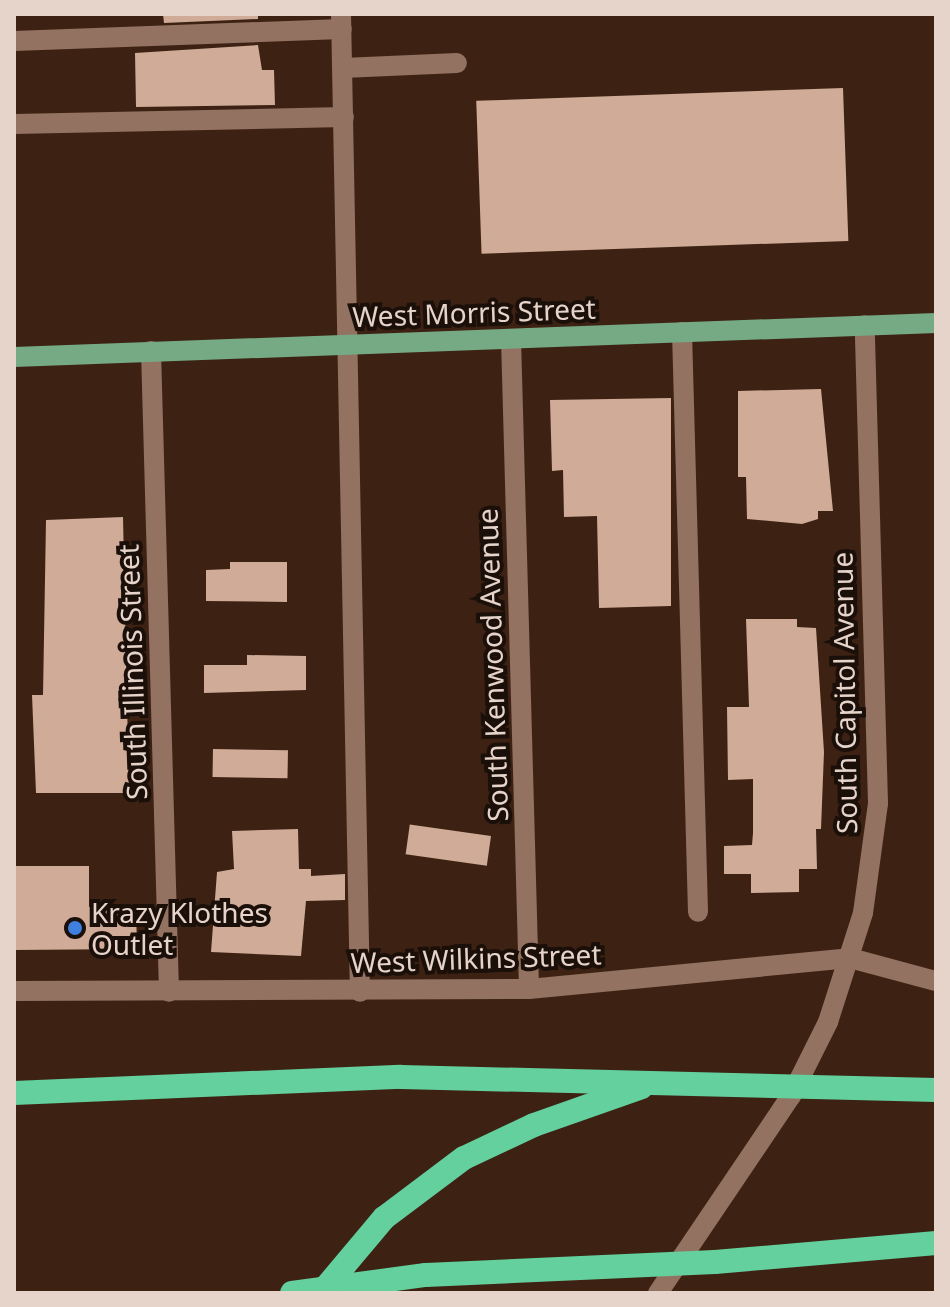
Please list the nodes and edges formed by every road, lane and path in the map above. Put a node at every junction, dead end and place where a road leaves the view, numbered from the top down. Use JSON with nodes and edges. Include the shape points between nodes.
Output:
{"nodes":[{"id":1,"x":341,"y":22,"type":"edge"},
{"id":2,"x":14,"y":41,"type":"edge"},
{"id":3,"x":457,"y":63,"type":"dead end"},
{"id":4,"x":343,"y":68,"type":"junction"},
{"id":5,"x":344,"y":117,"type":"junction"},
{"id":6,"x":14,"y":124,"type":"edge"},
{"id":7,"x":936,"y":323,"type":"edge"},
{"id":8,"x":865,"y":325,"type":"junction"},
{"id":9,"x":682,"y":332,"type":"junction"},
{"id":10,"x":511,"y":339,"type":"junction"},
{"id":11,"x":350,"y":344,"type":"junction"},
{"id":12,"x":151,"y":351,"type":"junction"},
{"id":13,"x":14,"y":357,"type":"edge"},
{"id":14,"x":698,"y":912,"type":"dead end"},
{"id":15,"x":850,"y":958,"type":"junction"},
{"id":16,"x":936,"y":981,"type":"edge"},
{"id":17,"x":529,"y":989,"type":"junction"},
{"id":18,"x":14,"y":991,"type":"edge"},
{"id":19,"x":169,"y":992,"type":"junction"},
{"id":20,"x":360,"y":992,"type":"junction"},
{"id":21,"x":656,"y":1082,"type":"junction"},
{"id":22,"x":936,"y":1090,"type":"edge"},
{"id":23,"x":14,"y":1093,"type":"edge"},
{"id":24,"x":936,"y":1243,"type":"edge"},
{"id":25,"x":292,"y":1293,"type":"edge"},
{"id":26,"x":321,"y":1293,"type":"edge"},
{"id":27,"x":658,"y":1293,"type":"edge"}],
"edges":[{"from":1,"to":2,"type":"street"},
{"from":1,"to":4,"type":"street"},
{"from":3,"to":4,"type":"street"},
{"from":4,"to":5,"type":"street"},
{"from":5,"to":6,"type":"street"},
{"from":5,"to":11,"type":"street"},
{"from":7,"to":8,"type":"main road","name":"West Morris Street"},
{"from":8,"to":9,"type":"main road","name":"West Morris Street"},
{"from":8,"to":15,"type":"street","name":"South Capitol Avenue","via":[[878,803],[871,872]]},
{"from":9,"to":10,"type":"main road","name":"West Morris Street"},
{"from":9,"to":14,"type":"street"},
{"from":10,"to":11,"type":"main road","name":"West Morris Street"},
{"from":10,"to":17,"type":"street","name":"South Kenwood Avenue"},
{"from":11,"to":12,"type":"main road","name":"West Morris Street"},
{"from":11,"to":20,"type":"street"},
{"from":12,"to":13,"type":"main road","name":"West Morris Street"},
{"from":12,"to":19,"type":"street","name":"South Illinois Street"},
{"from":15,"to":16,"type":"street","name":"West Wilkins Street"},
{"from":15,"to":17,"type":"street","name":"West Wilkins Street"},
{"from":15,"to":27,"type":"street","name":"South Capitol Avenue","via":[[828,1022],[791,1096]]},
{"from":17,"to":20,"type":"street","name":"West Wilkins Street"},
{"from":18,"to":19,"type":"street","name":"West Wilkins Street"},
{"from":19,"to":20,"type":"street","name":"West Wilkins Street"},
{"from":21,"to":22,"type":"highway"},
{"from":21,"to":23,"type":"highway","via":[[401,1077]]},
{"from":21,"to":26,"type":"highway","via":[[534,1125],[464,1158],[384,1218]]},
{"from":24,"to":25,"type":"highway","via":[[803,1256],[426,1275]]}]}
